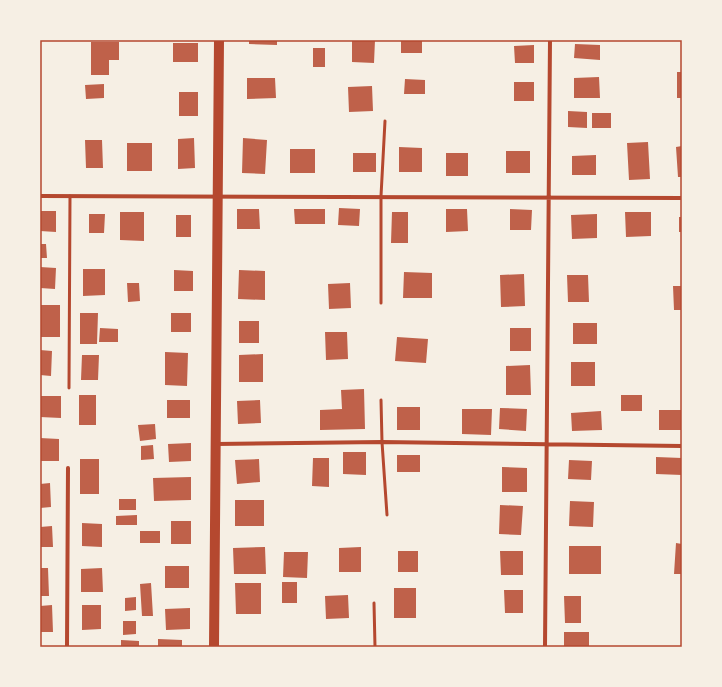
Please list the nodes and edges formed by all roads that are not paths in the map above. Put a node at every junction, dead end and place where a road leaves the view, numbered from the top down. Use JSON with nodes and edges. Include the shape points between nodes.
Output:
{"nodes":[{"id":1,"x":219,"y":40,"type":"edge"},
{"id":2,"x":550,"y":40,"type":"edge"},
{"id":3,"x":385,"y":121,"type":"dead end"},
{"id":4,"x":40,"y":196,"type":"edge"},
{"id":5,"x":70,"y":196,"type":"junction"},
{"id":6,"x":381,"y":196,"type":"junction"},
{"id":7,"x":219,"y":197,"type":"junction"},
{"id":8,"x":548,"y":197,"type":"junction"},
{"id":9,"x":682,"y":198,"type":"edge"},
{"id":10,"x":382,"y":303,"type":"dead end"},
{"id":11,"x":69,"y":388,"type":"dead end"},
{"id":12,"x":381,"y":400,"type":"dead end"},
{"id":13,"x":382,"y":442,"type":"junction"},
{"id":14,"x":216,"y":444,"type":"junction"},
{"id":15,"x":546,"y":444,"type":"junction"},
{"id":16,"x":682,"y":446,"type":"edge"},
{"id":17,"x":68,"y":468,"type":"dead end"},
{"id":18,"x":387,"y":515,"type":"dead end"},
{"id":19,"x":374,"y":602,"type":"dead end"},
{"id":20,"x":67,"y":647,"type":"edge"},
{"id":21,"x":214,"y":647,"type":"edge"},
{"id":22,"x":375,"y":647,"type":"edge"},
{"id":23,"x":545,"y":647,"type":"edge"}],
"edges":[{"from":1,"to":7,"type":"main road"},
{"from":2,"to":8,"type":"street"},
{"from":3,"to":6,"type":"lane"},
{"from":4,"to":5,"type":"street"},
{"from":5,"to":7,"type":"street"},
{"from":5,"to":11,"type":"lane"},
{"from":6,"to":7,"type":"street"},
{"from":6,"to":8,"type":"street"},
{"from":6,"to":10,"type":"lane"},
{"from":7,"to":14,"type":"main road"},
{"from":8,"to":9,"type":"street"},
{"from":8,"to":15,"type":"street"},
{"from":12,"to":13,"type":"lane"},
{"from":13,"to":14,"type":"street"},
{"from":13,"to":15,"type":"street"},
{"from":13,"to":18,"type":"lane"},
{"from":14,"to":21,"type":"main road"},
{"from":15,"to":16,"type":"street"},
{"from":15,"to":23,"type":"street"},
{"from":17,"to":20,"type":"street"},
{"from":19,"to":22,"type":"lane"}]}
